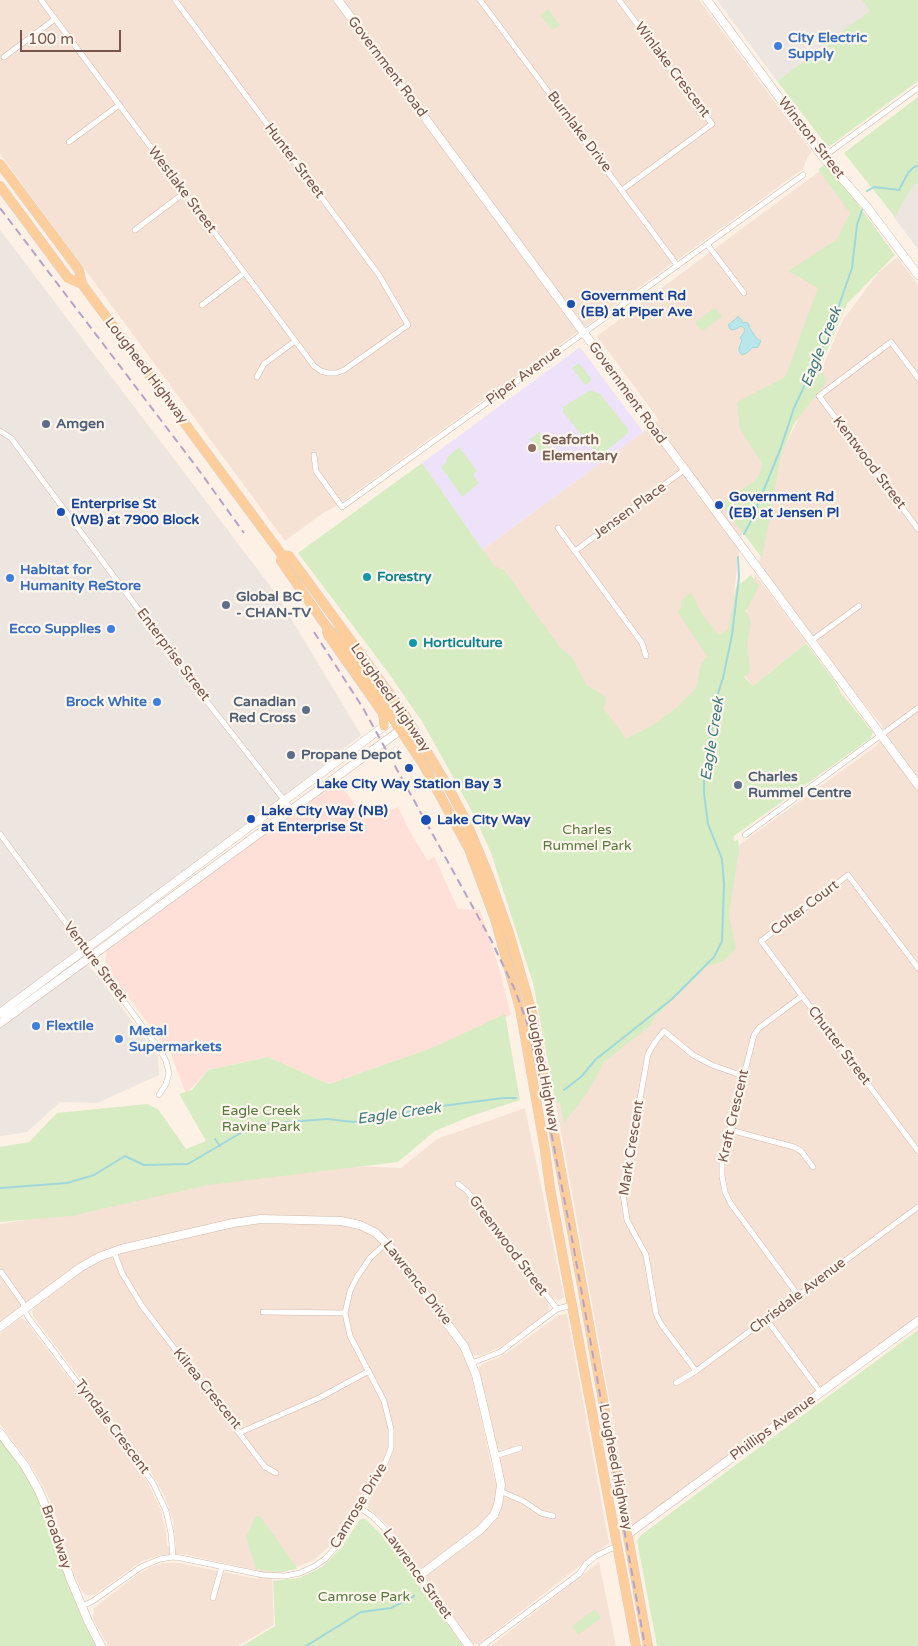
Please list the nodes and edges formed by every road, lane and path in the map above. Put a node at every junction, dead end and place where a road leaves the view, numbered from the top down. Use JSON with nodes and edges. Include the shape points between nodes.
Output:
{"nodes":[{"id":1,"x":41,"y":0,"type":"edge"},
{"id":2,"x":175,"y":0,"type":"edge"},
{"id":3,"x":338,"y":0,"type":"edge"},
{"id":4,"x":480,"y":0,"type":"edge"},
{"id":5,"x":619,"y":0,"type":"edge"},
{"id":6,"x":707,"y":0,"type":"edge"},
{"id":7,"x":55,"y":19,"type":"junction"},
{"id":8,"x":4,"y":57,"type":"dead end"},
{"id":9,"x":918,"y":88,"type":"edge"},
{"id":10,"x":119,"y":105,"type":"junction"},
{"id":11,"x":69,"y":142,"type":"dead end"},
{"id":12,"x":824,"y":157,"type":"junction"},
{"id":13,"x":0,"y":164,"type":"edge"},
{"id":14,"x":803,"y":175,"type":"dead end"},
{"id":15,"x":0,"y":186,"type":"edge"},
{"id":16,"x":622,"y":190,"type":"junction"},
{"id":17,"x":184,"y":193,"type":"junction"},
{"id":18,"x":135,"y":230,"type":"dead end"},
{"id":19,"x":707,"y":244,"type":"junction"},
{"id":20,"x":678,"y":265,"type":"junction"},
{"id":21,"x":244,"y":274,"type":"junction"},
{"id":22,"x":918,"y":275,"type":"edge"},
{"id":23,"x":82,"y":284,"type":"junction"},
{"id":24,"x":744,"y":293,"type":"dead end"},
{"id":25,"x":202,"y":305,"type":"dead end"},
{"id":26,"x":583,"y":333,"type":"junction"},
{"id":27,"x":294,"y":341,"type":"junction"},
{"id":28,"x":328,"y":373,"type":"joint"},
{"id":29,"x":257,"y":377,"type":"dead end"},
{"id":30,"x":918,"y":378,"type":"edge"},
{"id":31,"x":0,"y":430,"type":"edge"},
{"id":32,"x":314,"y":455,"type":"dead end"},
{"id":33,"x":684,"y":470,"type":"junction"},
{"id":34,"x":558,"y":528,"type":"dead end"},
{"id":35,"x":918,"y":529,"type":"edge"},
{"id":36,"x":575,"y":551,"type":"junction"},
{"id":37,"x":282,"y":555,"type":"junction"},
{"id":38,"x":859,"y":606,"type":"dead end"},
{"id":39,"x":326,"y":626,"type":"junction"},
{"id":40,"x":811,"y":641,"type":"junction"},
{"id":41,"x":646,"y":656,"type":"dead end"},
{"id":42,"x":918,"y":708,"type":"edge"},
{"id":43,"x":403,"y":712,"type":"junction"},
{"id":44,"x":394,"y":719,"type":"junction"},
{"id":45,"x":410,"y":723,"type":"junction"},
{"id":46,"x":384,"y":726,"type":"junction"},
{"id":47,"x":401,"y":729,"type":"junction"},
{"id":48,"x":881,"y":735,"type":"junction"},
{"id":49,"x":918,"y":785,"type":"edge"},
{"id":50,"x":283,"y":801,"type":"junction"},
{"id":51,"x":290,"y":809,"type":"junction"},
{"id":52,"x":0,"y":834,"type":"edge"},
{"id":53,"x":745,"y":835,"type":"dead end"},
{"id":54,"x":761,"y":941,"type":"joint"},
{"id":55,"x":85,"y":948,"type":"junction"},
{"id":56,"x":91,"y":957,"type":"junction"},
{"id":57,"x":918,"y":968,"type":"edge"},
{"id":58,"x":802,"y":996,"type":"junction"},
{"id":59,"x":0,"y":1013,"type":"edge"},
{"id":60,"x":0,"y":1023,"type":"edge"},
{"id":61,"x":743,"y":1076,"type":"junction"},
{"id":62,"x":159,"y":1095,"type":"dead end"},
{"id":63,"x":730,"y":1130,"type":"junction"},
{"id":64,"x":918,"y":1151,"type":"edge"},
{"id":65,"x":814,"y":1167,"type":"dead end"},
{"id":66,"x":458,"y":1184,"type":"dead end"},
{"id":67,"x":918,"y":1208,"type":"edge"},
{"id":68,"x":386,"y":1243,"type":"junction"},
{"id":69,"x":114,"y":1252,"type":"junction"},
{"id":70,"x":1,"y":1272,"type":"edge"},
{"id":71,"x":798,"y":1295,"type":"junction"},
{"id":72,"x":572,"y":1306,"type":"junction"},
{"id":73,"x":24,"y":1309,"type":"junction"},
{"id":74,"x":557,"y":1309,"type":"junction"},
{"id":75,"x":263,"y":1312,"type":"dead end"},
{"id":76,"x":345,"y":1313,"type":"junction"},
{"id":77,"x":766,"y":1320,"type":"junction"},
{"id":78,"x":918,"y":1321,"type":"edge"},
{"id":79,"x":0,"y":1327,"type":"edge"},
{"id":80,"x":472,"y":1363,"type":"junction"},
{"id":81,"x":368,"y":1371,"type":"junction"},
{"id":82,"x":696,"y":1372,"type":"junction"},
{"id":83,"x":676,"y":1383,"type":"dead end"},
{"id":84,"x":821,"y":1393,"type":"junction"},
{"id":85,"x":0,"y":1433,"type":"edge"},
{"id":86,"x":239,"y":1433,"type":"junction"},
{"id":87,"x":520,"y":1448,"type":"dead end"},
{"id":88,"x":495,"y":1456,"type":"junction"},
{"id":89,"x":276,"y":1473,"type":"dead end"},
{"id":90,"x":500,"y":1491,"type":"junction"},
{"id":91,"x":360,"y":1508,"type":"junction"},
{"id":92,"x":553,"y":1516,"type":"dead end"},
{"id":93,"x":628,"y":1534,"type":"junction"},
{"id":94,"x":616,"y":1547,"type":"junction"},
{"id":95,"x":172,"y":1557,"type":"junction"},
{"id":96,"x":222,"y":1566,"type":"junction"},
{"id":97,"x":419,"y":1576,"type":"junction"},
{"id":98,"x":213,"y":1598,"type":"dead end"},
{"id":99,"x":82,"y":1606,"type":"junction"},
{"id":100,"x":101,"y":1646,"type":"edge"},
{"id":101,"x":469,"y":1646,"type":"edge"},
{"id":102,"x":482,"y":1646,"type":"edge"},
{"id":103,"x":636,"y":1646,"type":"edge"},
{"id":104,"x":648,"y":1646,"type":"edge"}],
"edges":[{"from":1,"to":7,"type":"street","name":"Westlake Street"},
{"from":2,"to":28,"type":"street","name":"Hunter Street","via":[[379,275],[408,325],[344,370]]},
{"from":3,"to":26,"type":"street","name":"Government Road"},
{"from":4,"to":16,"type":"street","name":"Burnlake Drive"},
{"from":5,"to":16,"type":"street","name":"Winlake Crescent","via":[[712,124]]},
{"from":6,"to":12,"type":"street","name":"Winston Street"},
{"from":7,"to":8,"type":"street"},
{"from":7,"to":10,"type":"street","name":"Westlake Street"},
{"from":9,"to":12,"type":"street"},
{"from":10,"to":11,"type":"street"},
{"from":10,"to":17,"type":"street","name":"Westlake Street"},
{"from":12,"to":22,"type":"street","name":"Winston Street"},
{"from":13,"to":23,"type":"main road","name":"Lougheed Highway","via":[[79,270]]},
{"from":14,"to":19,"type":"street","name":"Piper Avenue"},
{"from":15,"to":23,"type":"main road","name":"Lougheed Highway","via":[[68,278]]},
{"from":16,"to":20,"type":"street","name":"Burnlake Drive"},
{"from":17,"to":18,"type":"street"},
{"from":17,"to":21,"type":"street","name":"Westlake Street"},
{"from":19,"to":20,"type":"street","name":"Piper Avenue"},
{"from":19,"to":24,"type":"street"},
{"from":20,"to":26,"type":"street","name":"Piper Avenue"},
{"from":21,"to":25,"type":"street"},
{"from":21,"to":27,"type":"street","name":"Westlake Street"},
{"from":23,"to":37,"type":"main road","name":"Lougheed Highway"},
{"from":26,"to":32,"type":"street","name":"Piper Avenue","via":[[342,507],[316,471]]},
{"from":26,"to":33,"type":"street","name":"Government Road"},
{"from":27,"to":28,"type":"street","name":"Westlake Street","via":[[314,366]]},
{"from":27,"to":29,"type":"street","via":[[264,364]]},
{"from":30,"to":35,"type":"street","name":"Kentwood Street","via":[[891,342],[819,396]]},
{"from":31,"to":50,"type":"street","name":"Enterprise Street","via":[[11,438],[34,467]]},
{"from":33,"to":36,"type":"street","name":"Jensen Place"},
{"from":33,"to":40,"type":"street","name":"Government Road"},
{"from":34,"to":36,"type":"street"},
{"from":36,"to":41,"type":"street","via":[[642,643]]},
{"from":37,"to":39,"type":"main road","name":"Lougheed Highway","via":[[281,561]]},
{"from":37,"to":43,"type":"main road","name":"Lougheed Highway","via":[[289,556]]},
{"from":38,"to":40,"type":"street"},
{"from":39,"to":44,"type":"main road","name":"Lougheed Highway","via":[[341,642]]},
{"from":39,"to":46,"type":"main road","via":[[328,635],[382,712]]},
{"from":40,"to":48,"type":"street","name":"Government Road"},
{"from":42,"to":48,"type":"street"},
{"from":43,"to":44,"type":"street"},
{"from":43,"to":45,"type":"main road","name":"Lougheed Highway"},
{"from":44,"to":46,"type":"street"},
{"from":44,"to":47,"type":"main road","name":"Lougheed Highway"},
{"from":45,"to":47,"type":"street"},
{"from":45,"to":93,"type":"main road","name":"Lougheed Highway","via":[[466,821],[518,960],[528,998]]},
{"from":46,"to":50,"type":"street"},
{"from":47,"to":51,"type":"street"},
{"from":47,"to":72,"type":"main road","name":"Lougheed Highway","via":[[469,849],[495,919],[520,1009]]},
{"from":48,"to":49,"type":"street","name":"Government Road"},
{"from":48,"to":53,"type":"street"},
{"from":50,"to":51,"type":"street","name":"Enterprise Street"},
{"from":50,"to":55,"type":"street"},
{"from":51,"to":56,"type":"street"},
{"from":52,"to":55,"type":"street","name":"Venture Street"},
{"from":54,"to":57,"type":"street","name":"Colter Court","via":[[848,875]]},
{"from":54,"to":58,"type":"street","name":"Chutter Street"},
{"from":55,"to":56,"type":"street","name":"Venture Street"},
{"from":55,"to":59,"type":"street"},
{"from":56,"to":60,"type":"street"},
{"from":56,"to":62,"type":"street","name":"Venture Street","via":[[166,1061],[169,1073]]},
{"from":58,"to":61,"type":"street","name":"Kraft Crescent","via":[[759,1028],[754,1035]]},
{"from":58,"to":64,"type":"street","name":"Chutter Street"},
{"from":61,"to":63,"type":"street","name":"Kraft Crescent"},
{"from":61,"to":82,"type":"street","name":"Mark Crescent","via":[[692,1055],[664,1031],[648,1054],[623,1194],[627,1220],[646,1255],[656,1314]]},
{"from":63,"to":65,"type":"street","via":[[794,1147]]},
{"from":63,"to":71,"type":"street","name":"Kraft Crescent","via":[[722,1162],[725,1192]]},
{"from":66,"to":74,"type":"street","name":"Greenwood Street"},
{"from":67,"to":71,"type":"street","name":"Chrisdale Avenue"},
{"from":68,"to":69,"type":"street","name":"Lawrence Drive","via":[[370,1229],[341,1221],[261,1219]]},
{"from":68,"to":76,"type":"street","name":"Camrose Drive","via":[[357,1277]]},
{"from":68,"to":80,"type":"street","name":"Lawrence Drive","via":[[455,1332]]},
{"from":69,"to":73,"type":"street","name":"Lawrence Drive","via":[[81,1267]]},
{"from":69,"to":86,"type":"street","name":"Kilrea Crescent","via":[[122,1273],[142,1306]]},
{"from":70,"to":73,"type":"street","name":"Tyndale Crescent"},
{"from":71,"to":77,"type":"street","name":"Chrisdale Avenue"},
{"from":72,"to":74,"type":"street"},
{"from":72,"to":94,"type":"main road","name":"Lougheed Highway"},
{"from":73,"to":79,"type":"street","name":"Lawrence Drive"},
{"from":73,"to":95,"type":"street","name":"Tyndale Crescent","via":[[153,1483],[166,1511]]},
{"from":74,"to":80,"type":"street","via":[[500,1352]]},
{"from":75,"to":76,"type":"street"},
{"from":76,"to":81,"type":"street","name":"Camrose Drive","via":[[350,1336]]},
{"from":77,"to":82,"type":"street","name":"Chrisdale Avenue"},
{"from":77,"to":84,"type":"street"},
{"from":78,"to":84,"type":"street","name":"Phillips Avenue"},
{"from":80,"to":88,"type":"street","name":"Lawrence Drive"},
{"from":81,"to":86,"type":"street","name":"Kilrea Crescent","via":[[319,1398]]},
{"from":81,"to":91,"type":"street","name":"Camrose Drive","via":[[384,1401],[392,1442],[384,1466]]},
{"from":82,"to":83,"type":"street","name":"Chrisdale Avenue"},
{"from":84,"to":93,"type":"street","name":"Phillips Avenue"},
{"from":85,"to":99,"type":"street","name":"Broadway","via":[[39,1491]]},
{"from":86,"to":89,"type":"street","via":[[265,1467]]},
{"from":87,"to":88,"type":"street"},
{"from":88,"to":90,"type":"street","name":"Lawrence Drive"},
{"from":90,"to":92,"type":"street"},
{"from":90,"to":97,"type":"street","name":"Lawrence Drive","via":[[496,1510],[485,1526]]},
{"from":91,"to":96,"type":"street","name":"Camrose Drive","via":[[329,1555],[306,1571],[267,1576]]},
{"from":91,"to":97,"type":"street","name":"Lawrence Street","via":[[380,1523]]},
{"from":93,"to":104,"type":"main road","name":"Lougheed Highway"},
{"from":94,"to":102,"type":"street","via":[[596,1556],[579,1574]]},
{"from":94,"to":103,"type":"main road","name":"Lougheed Highway"},
{"from":95,"to":96,"type":"street","name":"Camrose Drive"},
{"from":95,"to":99,"type":"street","name":"Camrose Drive","via":[[141,1567]]},
{"from":96,"to":98,"type":"street"},
{"from":97,"to":101,"type":"street","name":"Lawrence Street"},
{"from":99,"to":100,"type":"street","name":"Broadway"}]}
